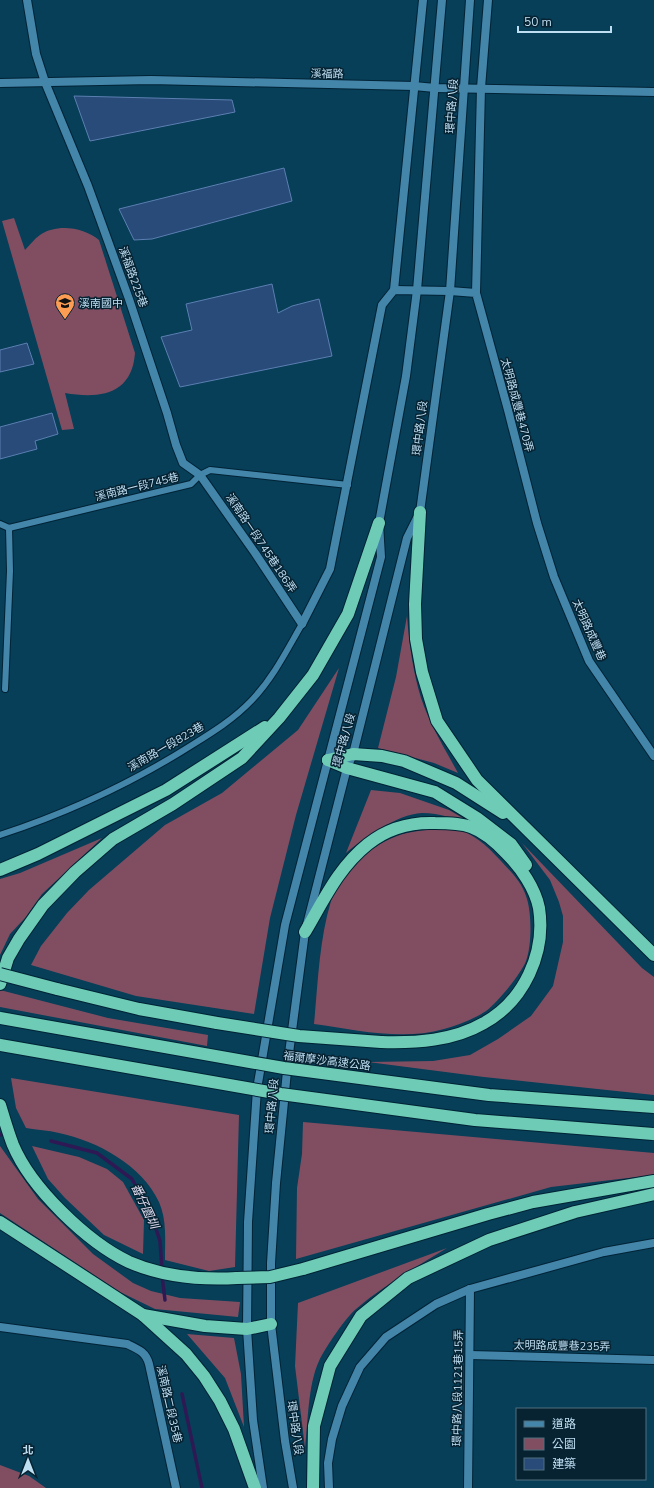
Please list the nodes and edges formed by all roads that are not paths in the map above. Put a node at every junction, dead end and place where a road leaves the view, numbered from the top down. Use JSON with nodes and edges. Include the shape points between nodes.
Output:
{"nodes":[{"id":1,"x":27,"y":0,"type":"edge"},
{"id":2,"x":423,"y":0,"type":"edge"},
{"id":3,"x":442,"y":0,"type":"edge"},
{"id":4,"x":470,"y":0,"type":"edge"},
{"id":5,"x":488,"y":0,"type":"edge"},
{"id":6,"x":45,"y":82,"type":"junction"},
{"id":7,"x":0,"y":83,"type":"edge"},
{"id":8,"x":414,"y":86,"type":"junction"},
{"id":9,"x":435,"y":88,"type":"junction"},
{"id":10,"x":464,"y":88,"type":"junction"},
{"id":11,"x":481,"y":88,"type":"junction"},
{"id":12,"x":654,"y":92,"type":"edge"},
{"id":13,"x":394,"y":290,"type":"junction"},
{"id":14,"x":417,"y":290,"type":"junction"},
{"id":15,"x":450,"y":291,"type":"junction"},
{"id":16,"x":476,"y":293,"type":"junction"},
{"id":17,"x":200,"y":474,"type":"junction"},
{"id":18,"x":348,"y":485,"type":"junction"},
{"id":19,"x":420,"y":512,"type":"junction"},
{"id":20,"x":379,"y":523,"type":"junction"},
{"id":21,"x":536,"y":523,"type":"joint"},
{"id":22,"x":0,"y":524,"type":"edge"},
{"id":23,"x":9,"y":528,"type":"junction"},
{"id":24,"x":302,"y":624,"type":"junction"},
{"id":25,"x":5,"y":689,"type":"dead end"},
{"id":26,"x":279,"y":718,"type":"junction"},
{"id":27,"x":353,"y":754,"type":"junction"},
{"id":28,"x":653,"y":754,"type":"edge"},
{"id":29,"x":328,"y":760,"type":"junction"},
{"id":30,"x":347,"y":768,"type":"junction"},
{"id":31,"x":528,"y":829,"type":"junction"},
{"id":32,"x":0,"y":835,"type":"edge"},
{"id":33,"x":0,"y":870,"type":"edge"},
{"id":34,"x":532,"y":888,"type":"junction"},
{"id":35,"x":305,"y":932,"type":"junction"},
{"id":36,"x":654,"y":955,"type":"edge"},
{"id":37,"x":0,"y":974,"type":"edge"},
{"id":38,"x":0,"y":984,"type":"edge"},
{"id":39,"x":0,"y":1018,"type":"edge"},
{"id":40,"x":0,"y":1045,"type":"edge"},
{"id":41,"x":0,"y":1104,"type":"edge"},
{"id":42,"x":654,"y":1107,"type":"edge"},
{"id":43,"x":654,"y":1134,"type":"edge"},
{"id":44,"x":654,"y":1180,"type":"edge"},
{"id":45,"x":654,"y":1194,"type":"edge"},
{"id":46,"x":0,"y":1222,"type":"edge"},
{"id":47,"x":654,"y":1243,"type":"edge"},
{"id":48,"x":470,"y":1288,"type":"junction"},
{"id":49,"x":143,"y":1315,"type":"junction"},
{"id":50,"x":271,"y":1324,"type":"junction"},
{"id":51,"x":0,"y":1327,"type":"edge"},
{"id":52,"x":247,"y":1329,"type":"junction"},
{"id":53,"x":470,"y":1355,"type":"junction"},
{"id":54,"x":654,"y":1360,"type":"edge"},
{"id":55,"x":176,"y":1488,"type":"edge"},
{"id":56,"x":255,"y":1488,"type":"edge"},
{"id":57,"x":263,"y":1488,"type":"edge"},
{"id":58,"x":293,"y":1488,"type":"edge"},
{"id":59,"x":313,"y":1488,"type":"edge"},
{"id":60,"x":329,"y":1488,"type":"edge"},
{"id":61,"x":468,"y":1488,"type":"edge"}],
"edges":[{"from":1,"to":6,"type":"street","name":"溪福路225巷","via":[[36,54]]},
{"from":2,"to":8,"type":"street"},
{"from":3,"to":9,"type":"street","name":"環中路八段"},
{"from":4,"to":10,"type":"street","name":"環中路八段"},
{"from":5,"to":11,"type":"street"},
{"from":6,"to":7,"type":"street","name":"溪福路"},
{"from":6,"to":8,"type":"street","name":"溪福路","via":[[151,80]]},
{"from":6,"to":17,"type":"street","name":"溪福路225巷","via":[[88,186],[183,463]]},
{"from":8,"to":9,"type":"street","name":"溪福路"},
{"from":8,"to":13,"type":"street"},
{"from":9,"to":10,"type":"street","name":"溪福路"},
{"from":9,"to":14,"type":"street","name":"環中路八段"},
{"from":10,"to":11,"type":"street","name":"溪福路"},
{"from":10,"to":15,"type":"street","name":"環中路八段"},
{"from":11,"to":12,"type":"street","name":"溪福路"},
{"from":11,"to":16,"type":"street"},
{"from":13,"to":14,"type":"street"},
{"from":13,"to":18,"type":"street","via":[[382,305]]},
{"from":14,"to":15,"type":"street"},
{"from":14,"to":20,"type":"street","name":"環中路八段","via":[[406,376]]},
{"from":15,"to":16,"type":"street"},
{"from":15,"to":19,"type":"street","name":"環中路八段"},
{"from":16,"to":21,"type":"street","name":"太明路成豐巷470弄"},
{"from":17,"to":18,"type":"lane","name":"溪南路一段745巷","via":[[210,470]]},
{"from":17,"to":23,"type":"lane","name":"溪南路一段745巷","via":[[191,484]]},
{"from":17,"to":24,"type":"street","name":"溪南路一段745巷186弄"},
{"from":18,"to":24,"type":"street","via":[[330,569]]},
{"from":19,"to":27,"type":"street","name":"環中路八段","via":[[406,538]]},
{"from":19,"to":31,"type":"highway","via":[[415,604],[416,639],[428,696],[437,720],[478,780]]},
{"from":20,"to":26,"type":"highway","via":[[348,614],[313,675]]},
{"from":20,"to":29,"type":"street","name":"環中路八段","via":[[381,556]]},
{"from":21,"to":28,"type":"street","name":"太明路成豐巷","via":[[554,578],[589,661]]},
{"from":22,"to":23,"type":"lane"},
{"from":23,"to":25,"type":"lane","via":[[10,570]]},
{"from":24,"to":32,"type":"lane","name":"溪南路一段823巷","via":[[278,665],[253,700],[228,722],[162,764],[116,787],[44,821]]},
{"from":26,"to":33,"type":"highway","via":[[166,790],[38,854]]},
{"from":26,"to":38,"type":"highway","via":[[242,758],[173,804],[113,839],[75,872],[43,905],[19,939],[8,958]]},
{"from":27,"to":29,"type":"highway"},
{"from":27,"to":30,"type":"street","name":"環中路八段"},
{"from":27,"to":31,"type":"highway","via":[[404,761],[456,783]]},
{"from":29,"to":30,"type":"highway"},
{"from":29,"to":52,"type":"street","name":"環中路八段","via":[[285,925],[257,1089],[248,1222]]},
{"from":30,"to":34,"type":"highway","via":[[435,792],[477,818],[510,844],[529,868]]},
{"from":30,"to":35,"type":"street","name":"環中路八段"},
{"from":31,"to":36,"type":"highway"},
{"from":34,"to":35,"type":"highway","via":[[516,864],[494,840],[471,827],[420,822],[404,825],[379,836],[343,868]]},
{"from":34,"to":37,"type":"highway","bridge":true,"via":[[539,907],[540,930],[538,951],[531,974],[512,1000],[494,1016],[464,1032],[424,1041],[381,1042],[299,1036],[216,1023],[139,1009]]},
{"from":35,"to":50,"type":"street","name":"環中路八段","via":[[288,1061],[276,1183],[271,1263]]},
{"from":39,"to":42,"type":"highway","name":"福爾摩沙高速公路","bridge":true,"via":[[284,1068],[489,1094]]},
{"from":40,"to":43,"type":"highway","bridge":true,"via":[[281,1094],[475,1120]]},
{"from":41,"to":44,"type":"highway","bridge":true,"via":[[13,1146],[26,1169],[43,1192],[72,1221],[99,1243],[130,1262],[175,1276],[215,1280],[270,1277],[533,1202]]},
{"from":45,"to":59,"type":"highway","via":[[575,1212],[489,1240],[408,1278],[361,1316],[330,1366],[314,1426]]},
{"from":46,"to":49,"type":"highway"},
{"from":47,"to":48,"type":"street","via":[[604,1252]]},
{"from":48,"to":53,"type":"street","name":"環中路八段1121巷15弄"},
{"from":48,"to":60,"type":"street","via":[[436,1304],[386,1337],[360,1367],[342,1406],[332,1438],[328,1463]]},
{"from":49,"to":52,"type":"highway","via":[[205,1326]]},
{"from":49,"to":56,"type":"highway","via":[[186,1354],[220,1400],[234,1429]]},
{"from":50,"to":52,"type":"highway"},
{"from":50,"to":58,"type":"street","name":"環中路八段"},
{"from":51,"to":55,"type":"street","name":"溪南路二段35巷","via":[[127,1344],[142,1352],[149,1364]]},
{"from":52,"to":57,"type":"street","name":"環中路八段","via":[[253,1420]]},
{"from":53,"to":54,"type":"street","name":"太明路成豐巷235弄"},
{"from":53,"to":61,"type":"street","name":"環中路八段1121巷15弄"}]}
